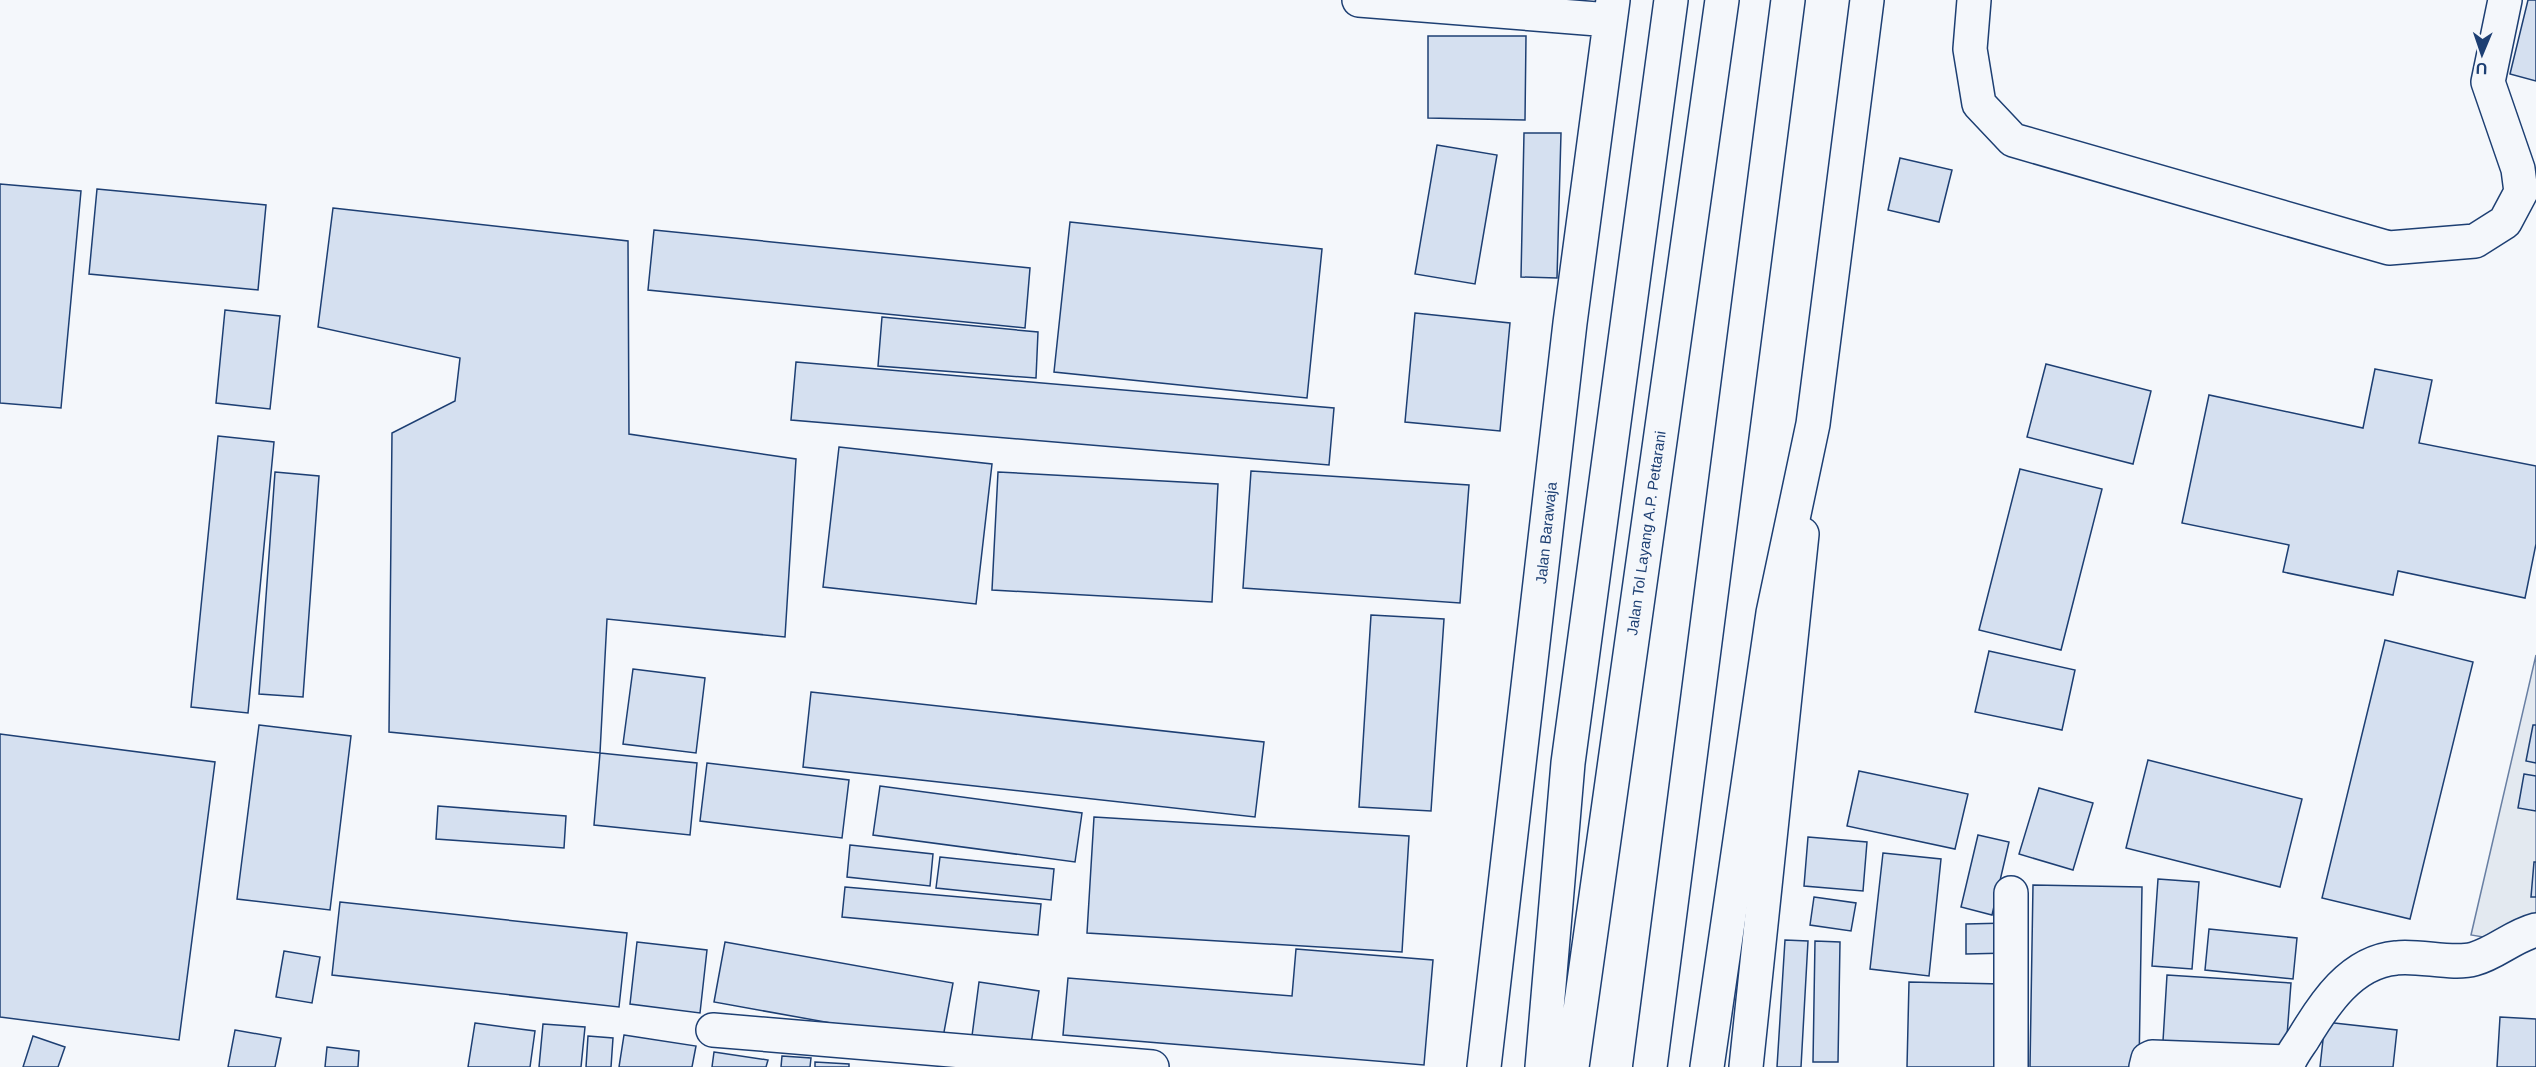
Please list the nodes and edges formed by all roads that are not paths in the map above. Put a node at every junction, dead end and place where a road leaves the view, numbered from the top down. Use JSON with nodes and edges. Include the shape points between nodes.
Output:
{"nodes":[{"id":1,"x":1359,"y":0,"type":"edge"},
{"id":2,"x":1671,"y":0,"type":"edge"},
{"id":3,"x":1722,"y":0,"type":"edge"},
{"id":4,"x":1788,"y":0,"type":"edge"},
{"id":5,"x":1867,"y":0,"type":"edge"},
{"id":6,"x":1974,"y":0,"type":"edge"},
{"id":7,"x":2505,"y":0,"type":"edge"},
{"id":8,"x":1611,"y":10,"type":"edge"},
{"id":9,"x":1814,"y":424,"type":"junction"},
{"id":10,"x":2011,"y":893,"type":"dead end"},
{"id":11,"x":2536,"y":930,"type":"edge"},
{"id":12,"x":713,"y":1030,"type":"dead end"},
{"id":13,"x":2288,"y":1065,"type":"edge"},
{"id":14,"x":1152,"y":1067,"type":"edge"},
{"id":15,"x":1484,"y":1067,"type":"edge"},
{"id":16,"x":1542,"y":1067,"type":"edge"},
{"id":17,"x":1572,"y":1067,"type":"edge"},
{"id":18,"x":1650,"y":1067,"type":"edge"},
{"id":19,"x":1707,"y":1067,"type":"edge"},
{"id":20,"x":1746,"y":1067,"type":"edge"},
{"id":21,"x":2011,"y":1067,"type":"edge"},
{"id":22,"x":2146,"y":1067,"type":"edge"}],
"edges":[{"from":1,"to":8,"type":"main road"},
{"from":2,"to":16,"type":"main road","via":[[1568,763]]},
{"from":3,"to":17,"type":"main road","name":"Jalan Tol Layang A.P. Pettarani"},
{"from":4,"to":18,"type":"main road"},
{"from":5,"to":9,"type":"main road"},
{"from":6,"to":7,"type":"main road","via":[[1970,49],[1979,104],[2013,140],[2389,248],[2475,241],[2505,222],[2521,192],[2518,170],[2488,82]]},
{"from":8,"to":15,"type":"main road","name":"Jalan Barawaja","via":[[1570,323]]},
{"from":9,"to":19,"type":"main road","via":[[1773,613]]},
{"from":9,"to":20,"type":"main road"},
{"from":10,"to":21,"type":"main road"},
{"from":11,"to":13,"type":"main road","via":[[2522,933],[2472,960],[2397,957],[2359,970],[2336,991]]},
{"from":12,"to":14,"type":"main road"},
{"from":13,"to":22,"type":"main road","via":[[2152,1058]]}]}
